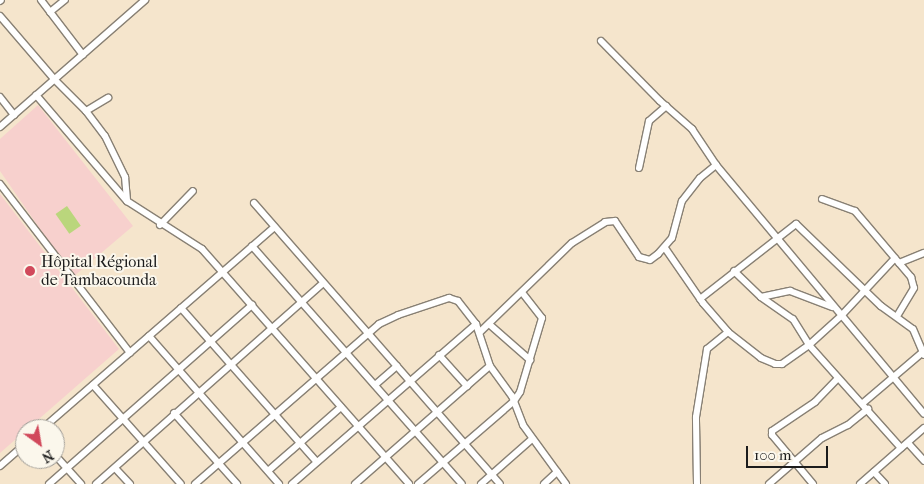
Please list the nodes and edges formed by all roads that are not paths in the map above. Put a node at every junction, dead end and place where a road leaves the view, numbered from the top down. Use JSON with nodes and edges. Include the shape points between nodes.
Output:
{"nodes":[{"id":1,"x":40,"y":0,"type":"edge"},
{"id":2,"x":66,"y":0,"type":"edge"},
{"id":3,"x":145,"y":0,"type":"edge"},
{"id":4,"x":50,"y":12,"type":"junction"},
{"id":5,"x":0,"y":16,"type":"edge"},
{"id":6,"x":601,"y":40,"type":"dead end"},
{"id":7,"x":83,"y":55,"type":"junction"},
{"id":8,"x":55,"y":80,"type":"junction"},
{"id":9,"x":36,"y":96,"type":"junction"},
{"id":10,"x":0,"y":97,"type":"edge"},
{"id":11,"x":108,"y":98,"type":"dead end"},
{"id":12,"x":666,"y":106,"type":"junction"},
{"id":13,"x":86,"y":111,"type":"junction"},
{"id":14,"x":14,"y":114,"type":"junction"},
{"id":15,"x":0,"y":127,"type":"edge"},
{"id":16,"x":716,"y":165,"type":"junction"},
{"id":17,"x":639,"y":168,"type":"dead end"},
{"id":18,"x":0,"y":184,"type":"edge"},
{"id":19,"x":193,"y":191,"type":"dead end"},
{"id":20,"x":822,"y":199,"type":"dead end"},
{"id":21,"x":127,"y":201,"type":"junction"},
{"id":22,"x":254,"y":203,"type":"dead end"},
{"id":23,"x":160,"y":225,"type":"junction"},
{"id":24,"x":274,"y":226,"type":"junction"},
{"id":25,"x":776,"y":237,"type":"junction"},
{"id":26,"x":252,"y":246,"type":"junction"},
{"id":27,"x":665,"y":248,"type":"junction"},
{"id":28,"x":924,"y":253,"type":"edge"},
{"id":29,"x":897,"y":261,"type":"junction"},
{"id":30,"x":734,"y":271,"type":"junction"},
{"id":31,"x":222,"y":272,"type":"junction"},
{"id":32,"x":323,"y":283,"type":"junction"},
{"id":33,"x":866,"y":291,"type":"junction"},
{"id":34,"x":522,"y":292,"type":"junction"},
{"id":35,"x":761,"y":297,"type":"junction"},
{"id":36,"x":700,"y":299,"type":"junction"},
{"id":37,"x":301,"y":302,"type":"junction"},
{"id":38,"x":252,"y":305,"type":"junction"},
{"id":39,"x":834,"y":307,"type":"junction"},
{"id":40,"x":181,"y":308,"type":"junction"},
{"id":41,"x":898,"y":315,"type":"junction"},
{"id":42,"x":841,"y":316,"type":"junction"},
{"id":43,"x":476,"y":324,"type":"junction"},
{"id":44,"x":489,"y":324,"type":"junction"},
{"id":45,"x":272,"y":328,"type":"junction"},
{"id":46,"x":480,"y":332,"type":"junction"},
{"id":47,"x":728,"y":332,"type":"junction"},
{"id":48,"x":368,"y":333,"type":"junction"},
{"id":49,"x":149,"y":336,"type":"junction"},
{"id":50,"x":211,"y":341,"type":"junction"},
{"id":51,"x":809,"y":345,"type":"junction"},
{"id":52,"x":130,"y":352,"type":"junction"},
{"id":53,"x":346,"y":352,"type":"junction"},
{"id":54,"x":923,"y":353,"type":"edge"},
{"id":55,"x":439,"y":355,"type":"junction"},
{"id":56,"x":530,"y":360,"type":"junction"},
{"id":57,"x":230,"y":364,"type":"junction"},
{"id":58,"x":397,"y":366,"type":"junction"},
{"id":59,"x":490,"y":366,"type":"junction"},
{"id":60,"x":179,"y":369,"type":"junction"},
{"id":61,"x":316,"y":378,"type":"junction"},
{"id":62,"x":838,"y":378,"type":"junction"},
{"id":63,"x":892,"y":378,"type":"junction"},
{"id":64,"x":410,"y":381,"type":"junction"},
{"id":65,"x":93,"y":385,"type":"junction"},
{"id":66,"x":375,"y":385,"type":"junction"},
{"id":67,"x":467,"y":386,"type":"junction"},
{"id":68,"x":198,"y":392,"type":"junction"},
{"id":69,"x":388,"y":400,"type":"junction"},
{"id":70,"x":514,"y":401,"type":"junction"},
{"id":71,"x":866,"y":406,"type":"junction"},
{"id":72,"x":341,"y":407,"type":"junction"},
{"id":73,"x":437,"y":412,"type":"junction"},
{"id":74,"x":174,"y":413,"type":"junction"},
{"id":75,"x":275,"y":414,"type":"junction"},
{"id":76,"x":924,"y":414,"type":"edge"},
{"id":77,"x":123,"y":418,"type":"junction"},
{"id":78,"x":54,"y":419,"type":"edge"},
{"id":79,"x":358,"y":426,"type":"junction"},
{"id":80,"x":924,"y":428,"type":"edge"},
{"id":81,"x":415,"y":431,"type":"junction"},
{"id":82,"x":532,"y":439,"type":"junction"},
{"id":83,"x":143,"y":442,"type":"junction"},
{"id":84,"x":243,"y":442,"type":"junction"},
{"id":85,"x":300,"y":443,"type":"junction"},
{"id":86,"x":908,"y":443,"type":"junction"},
{"id":87,"x":464,"y":444,"type":"junction"},
{"id":88,"x":901,"y":448,"type":"junction"},
{"id":89,"x":15,"y":453,"type":"edge"},
{"id":90,"x":386,"y":457,"type":"junction"},
{"id":91,"x":924,"y":461,"type":"edge"},
{"id":92,"x":317,"y":462,"type":"junction"},
{"id":93,"x":219,"y":463,"type":"junction"},
{"id":94,"x":443,"y":463,"type":"junction"},
{"id":95,"x":794,"y":463,"type":"junction"},
{"id":96,"x":0,"y":466,"type":"edge"},
{"id":97,"x":66,"y":468,"type":"junction"},
{"id":98,"x":115,"y":468,"type":"junction"},
{"id":99,"x":268,"y":471,"type":"junction"},
{"id":100,"x":557,"y":472,"type":"junction"},
{"id":101,"x":874,"y":472,"type":"junction"},
{"id":102,"x":492,"y":474,"type":"junction"},
{"id":103,"x":49,"y":484,"type":"edge"},
{"id":104,"x":81,"y":484,"type":"edge"},
{"id":105,"x":96,"y":484,"type":"edge"},
{"id":106,"x":130,"y":484,"type":"edge"},
{"id":107,"x":181,"y":484,"type":"edge"},
{"id":108,"x":195,"y":484,"type":"edge"},
{"id":109,"x":237,"y":484,"type":"edge"},
{"id":110,"x":279,"y":484,"type":"edge"},
{"id":111,"x":292,"y":484,"type":"edge"},
{"id":112,"x":355,"y":484,"type":"edge"},
{"id":113,"x":409,"y":484,"type":"edge"},
{"id":114,"x":418,"y":484,"type":"edge"},
{"id":115,"x":462,"y":484,"type":"edge"},
{"id":116,"x":481,"y":484,"type":"edge"},
{"id":117,"x":500,"y":484,"type":"edge"},
{"id":118,"x":544,"y":484,"type":"edge"},
{"id":119,"x":566,"y":484,"type":"edge"},
{"id":120,"x":697,"y":484,"type":"edge"},
{"id":121,"x":769,"y":484,"type":"edge"},
{"id":122,"x":813,"y":484,"type":"edge"},
{"id":123,"x":860,"y":484,"type":"edge"},
{"id":124,"x":885,"y":484,"type":"edge"}],
"edges":[{"from":1,"to":4,"type":"street"},
{"from":2,"to":4,"type":"street"},
{"from":3,"to":7,"type":"street"},
{"from":4,"to":7,"type":"street"},
{"from":5,"to":8,"type":"street"},
{"from":6,"to":12,"type":"street"},
{"from":7,"to":8,"type":"street"},
{"from":8,"to":9,"type":"street"},
{"from":8,"to":13,"type":"street"},
{"from":9,"to":14,"type":"street"},
{"from":9,"to":21,"type":"street"},
{"from":10,"to":14,"type":"street"},
{"from":11,"to":13,"type":"street"},
{"from":12,"to":16,"type":"street","via":[[692,129]]},
{"from":12,"to":17,"type":"street","via":[[649,121]]},
{"from":13,"to":21,"type":"street","via":[[105,136],[125,176]]},
{"from":14,"to":15,"type":"street"},
{"from":16,"to":25,"type":"street"},
{"from":16,"to":27,"type":"street","via":[[700,178],[682,201],[676,226]]},
{"from":18,"to":52,"type":"street"},
{"from":19,"to":23,"type":"street"},
{"from":20,"to":29,"type":"street","via":[[855,211]]},
{"from":21,"to":23,"type":"street"},
{"from":22,"to":24,"type":"street"},
{"from":23,"to":31,"type":"street","via":[[202,249]]},
{"from":24,"to":26,"type":"street"},
{"from":24,"to":32,"type":"street"},
{"from":25,"to":30,"type":"street"},
{"from":25,"to":33,"type":"street","via":[[796,224]]},
{"from":25,"to":39,"type":"street"},
{"from":26,"to":31,"type":"street"},
{"from":26,"to":37,"type":"street"},
{"from":27,"to":34,"type":"street","via":[[650,260],[644,259],[615,221],[605,222],[576,240]]},
{"from":27,"to":36,"type":"street"},
{"from":28,"to":29,"type":"street"},
{"from":29,"to":33,"type":"street"},
{"from":29,"to":41,"type":"street","via":[[911,277],[914,288]]},
{"from":30,"to":35,"type":"street"},
{"from":30,"to":36,"type":"street"},
{"from":31,"to":38,"type":"street"},
{"from":31,"to":40,"type":"street"},
{"from":32,"to":37,"type":"street"},
{"from":32,"to":48,"type":"street"},
{"from":33,"to":41,"type":"street","via":[[880,306]]},
{"from":33,"to":42,"type":"street"},
{"from":34,"to":44,"type":"street"},
{"from":34,"to":56,"type":"street","via":[[542,318]]},
{"from":35,"to":39,"type":"street","via":[[790,291]]},
{"from":35,"to":51,"type":"street","via":[[793,319]]},
{"from":36,"to":47,"type":"street"},
{"from":37,"to":45,"type":"street"},
{"from":37,"to":53,"type":"street"},
{"from":38,"to":45,"type":"street"},
{"from":38,"to":50,"type":"street"},
{"from":39,"to":42,"type":"street"},
{"from":40,"to":49,"type":"street"},
{"from":40,"to":50,"type":"street"},
{"from":41,"to":54,"type":"street","via":[[913,328]]},
{"from":42,"to":51,"type":"street"},
{"from":42,"to":63,"type":"street"},
{"from":43,"to":46,"type":"street"},
{"from":43,"to":48,"type":"street","via":[[458,301],[441,299],[387,319]]},
{"from":43,"to":55,"type":"street"},
{"from":44,"to":46,"type":"street"},
{"from":44,"to":56,"type":"street"},
{"from":45,"to":57,"type":"street"},
{"from":45,"to":61,"type":"street"},
{"from":46,"to":59,"type":"street"},
{"from":47,"to":51,"type":"street","via":[[761,358],[775,364],[782,364]]},
{"from":47,"to":120,"type":"street","via":[[707,349],[696,417]]},
{"from":48,"to":53,"type":"street"},
{"from":48,"to":58,"type":"street"},
{"from":49,"to":52,"type":"street"},
{"from":49,"to":60,"type":"street"},
{"from":50,"to":57,"type":"street"},
{"from":50,"to":60,"type":"street"},
{"from":51,"to":62,"type":"street"},
{"from":52,"to":65,"type":"street"},
{"from":53,"to":61,"type":"street"},
{"from":53,"to":66,"type":"street"},
{"from":54,"to":63,"type":"street"},
{"from":55,"to":64,"type":"street"},
{"from":55,"to":67,"type":"street"},
{"from":56,"to":70,"type":"street","via":[[524,383]]},
{"from":57,"to":68,"type":"street"},
{"from":57,"to":75,"type":"street"},
{"from":58,"to":64,"type":"street"},
{"from":58,"to":66,"type":"street"},
{"from":59,"to":67,"type":"street"},
{"from":59,"to":70,"type":"street"},
{"from":60,"to":68,"type":"street"},
{"from":60,"to":77,"type":"street"},
{"from":61,"to":72,"type":"street"},
{"from":61,"to":75,"type":"street"},
{"from":62,"to":71,"type":"street"},
{"from":62,"to":95,"type":"street","via":[[815,402],[772,431]]},
{"from":63,"to":71,"type":"street"},
{"from":63,"to":76,"type":"street"},
{"from":64,"to":69,"type":"street"},
{"from":64,"to":73,"type":"street"},
{"from":65,"to":77,"type":"street"},
{"from":65,"to":78,"type":"street"},
{"from":66,"to":69,"type":"street"},
{"from":67,"to":73,"type":"street"},
{"from":68,"to":74,"type":"street"},
{"from":68,"to":84,"type":"street"},
{"from":69,"to":79,"type":"street"},
{"from":69,"to":81,"type":"street"},
{"from":70,"to":82,"type":"street"},
{"from":70,"to":87,"type":"street"},
{"from":71,"to":88,"type":"street"},
{"from":71,"to":95,"type":"street","via":[[848,425],[822,438]]},
{"from":72,"to":79,"type":"street"},
{"from":72,"to":85,"type":"street"},
{"from":73,"to":81,"type":"street"},
{"from":73,"to":87,"type":"street"},
{"from":74,"to":83,"type":"street"},
{"from":74,"to":93,"type":"street"},
{"from":75,"to":84,"type":"street"},
{"from":75,"to":85,"type":"street"},
{"from":77,"to":83,"type":"street"},
{"from":77,"to":97,"type":"street"},
{"from":79,"to":90,"type":"street"},
{"from":79,"to":92,"type":"street"},
{"from":80,"to":86,"type":"street"},
{"from":81,"to":90,"type":"street"},
{"from":81,"to":94,"type":"street"},
{"from":82,"to":100,"type":"street"},
{"from":82,"to":102,"type":"street"},
{"from":83,"to":98,"type":"street"},
{"from":83,"to":107,"type":"street"},
{"from":84,"to":93,"type":"street"},
{"from":84,"to":99,"type":"street"},
{"from":85,"to":92,"type":"street"},
{"from":85,"to":99,"type":"street"},
{"from":86,"to":88,"type":"street"},
{"from":86,"to":91,"type":"street"},
{"from":87,"to":94,"type":"street"},
{"from":87,"to":102,"type":"street"},
{"from":88,"to":101,"type":"street"},
{"from":89,"to":96,"type":"street"},
{"from":90,"to":112,"type":"street"},
{"from":90,"to":113,"type":"street"},
{"from":92,"to":111,"type":"street"},
{"from":93,"to":108,"type":"street"},
{"from":93,"to":109,"type":"street"},
{"from":94,"to":114,"type":"street"},
{"from":94,"to":115,"type":"street"},
{"from":95,"to":121,"type":"street"},
{"from":95,"to":122,"type":"street"},
{"from":97,"to":103,"type":"street"},
{"from":97,"to":104,"type":"street"},
{"from":98,"to":105,"type":"street"},
{"from":98,"to":106,"type":"street"},
{"from":99,"to":110,"type":"street"},
{"from":100,"to":118,"type":"street"},
{"from":100,"to":119,"type":"street"},
{"from":101,"to":123,"type":"street"},
{"from":101,"to":124,"type":"street"},
{"from":102,"to":116,"type":"street"},
{"from":102,"to":117,"type":"street"}]}
